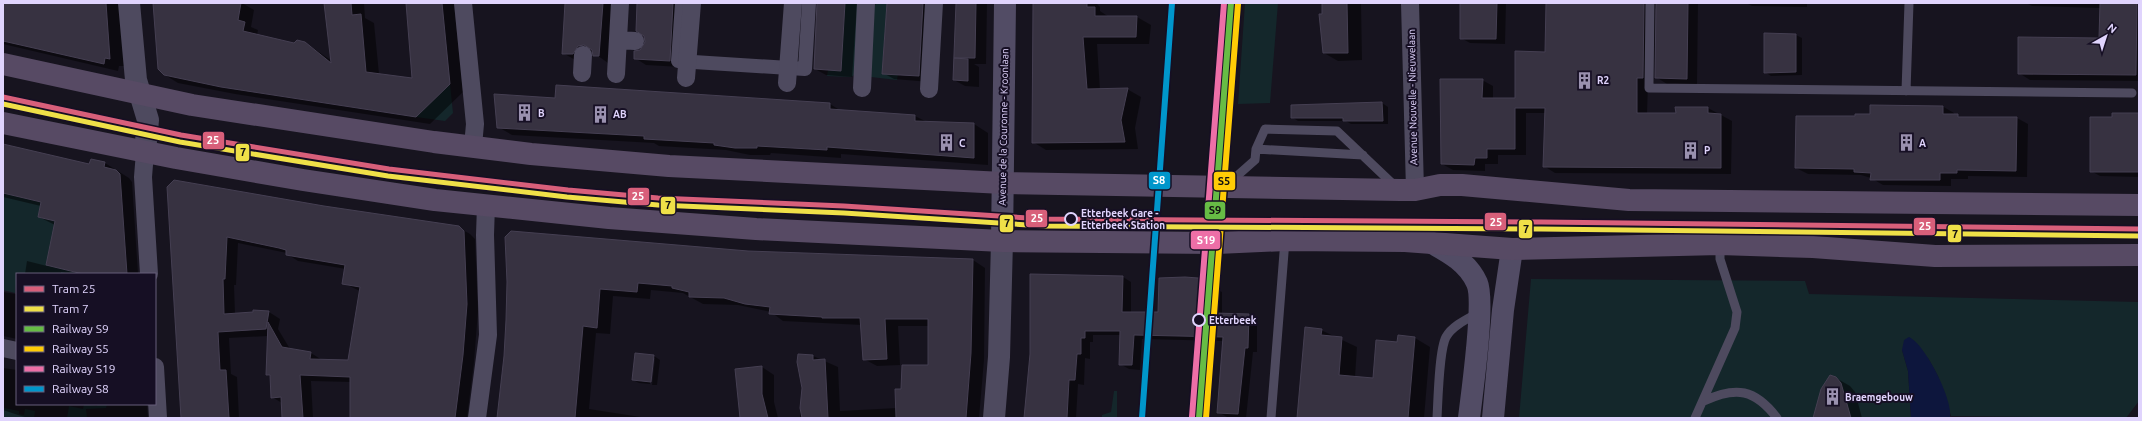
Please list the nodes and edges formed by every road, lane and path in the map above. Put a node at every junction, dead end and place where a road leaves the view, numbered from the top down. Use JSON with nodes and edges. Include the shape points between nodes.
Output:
{"nodes":[{"id":1,"x":129,"y":3,"type":"edge"},
{"id":2,"x":463,"y":3,"type":"edge"},
{"id":3,"x":620,"y":3,"type":"edge"},
{"id":4,"x":682,"y":3,"type":"edge"},
{"id":5,"x":692,"y":3,"type":"edge"},
{"id":6,"x":793,"y":3,"type":"edge"},
{"id":7,"x":809,"y":3,"type":"edge"},
{"id":8,"x":866,"y":3,"type":"edge"},
{"id":9,"x":934,"y":3,"type":"edge"},
{"id":10,"x":1005,"y":3,"type":"edge"},
{"id":11,"x":1410,"y":3,"type":"edge"},
{"id":12,"x":1650,"y":3,"type":"edge"},
{"id":13,"x":1909,"y":3,"type":"edge"},
{"id":14,"x":583,"y":55,"type":"dead end"},
{"id":15,"x":3,"y":64,"type":"edge"},
{"id":16,"x":687,"y":70,"type":"junction"},
{"id":17,"x":582,"y":73,"type":"dead end"},
{"id":18,"x":616,"y":74,"type":"dead end"},
{"id":19,"x":788,"y":75,"type":"junction"},
{"id":20,"x":862,"y":88,"type":"dead end"},
{"id":21,"x":929,"y":89,"type":"dead end"},
{"id":22,"x":1906,"y":91,"type":"junction"},
{"id":23,"x":2132,"y":93,"type":"dead end"},
{"id":24,"x":140,"y":94,"type":"junction"},
{"id":25,"x":3,"y":123,"type":"edge"},
{"id":26,"x":473,"y":146,"type":"junction"},
{"id":27,"x":1256,"y":149,"type":"junction"},
{"id":28,"x":145,"y":152,"type":"junction"},
{"id":29,"x":1363,"y":155,"type":"junction"},
{"id":30,"x":1003,"y":183,"type":"junction"},
{"id":31,"x":1225,"y":187,"type":"junction"},
{"id":32,"x":1407,"y":190,"type":"junction"},
{"id":33,"x":2139,"y":205,"type":"edge"},
{"id":34,"x":486,"y":206,"type":"junction"},
{"id":35,"x":1285,"y":240,"type":"junction"},
{"id":36,"x":1002,"y":241,"type":"junction"},
{"id":37,"x":1432,"y":243,"type":"junction"},
{"id":38,"x":1720,"y":244,"type":"junction"},
{"id":39,"x":1512,"y":249,"type":"junction"},
{"id":40,"x":2139,"y":255,"type":"edge"},
{"id":41,"x":149,"y":273,"type":"edge"},
{"id":42,"x":1479,"y":310,"type":"junction"},
{"id":43,"x":1503,"y":310,"type":"junction"},
{"id":44,"x":3,"y":348,"type":"edge"},
{"id":45,"x":16,"y":351,"type":"edge"},
{"id":46,"x":156,"y":390,"type":"edge"},
{"id":47,"x":1704,"y":401,"type":"junction"},
{"id":48,"x":158,"y":418,"type":"edge"},
{"id":49,"x":477,"y":418,"type":"edge"},
{"id":50,"x":994,"y":418,"type":"edge"},
{"id":51,"x":1271,"y":418,"type":"edge"},
{"id":52,"x":1437,"y":418,"type":"edge"},
{"id":53,"x":1469,"y":418,"type":"edge"},
{"id":54,"x":1493,"y":418,"type":"edge"},
{"id":55,"x":1695,"y":418,"type":"edge"},
{"id":56,"x":1777,"y":418,"type":"edge"}],
"edges":[{"from":1,"to":24,"type":"street","via":[[136,80]]},
{"from":2,"to":26,"type":"street","via":[[474,124]]},
{"from":3,"to":18,"type":"street","via":[[626,41]]},
{"from":4,"to":16,"type":"street","via":[[678,61]]},
{"from":5,"to":16,"type":"street"},
{"from":6,"to":19,"type":"street"},
{"from":7,"to":19,"type":"street","via":[[804,68]]},
{"from":8,"to":20,"type":"street"},
{"from":9,"to":21,"type":"street"},
{"from":10,"to":30,"type":"main road","name":"Avenue de la Couronne - Kroonlaan"},
{"from":11,"to":32,"type":"street","name":"Avenue Nouvelle - Nieuwelaan"},
{"from":12,"to":22,"type":"lane","via":[[1650,88]]},
{"from":13,"to":22,"type":"lane"},
{"from":14,"to":17,"type":"street"},
{"from":15,"to":24,"type":"main road"},
{"from":16,"to":19,"type":"street"},
{"from":22,"to":23,"type":"lane"},
{"from":24,"to":26,"type":"main road","via":[[192,105]]},
{"from":24,"to":28,"type":"street","via":[[148,120]]},
{"from":25,"to":28,"type":"main road"},
{"from":26,"to":30,"type":"main road","via":[[531,154],[669,166]]},
{"from":27,"to":29,"type":"lane"},
{"from":27,"to":29,"type":"lane","via":[[1265,129],[1337,131]]},
{"from":27,"to":31,"type":"lane","via":[[1255,160]]},
{"from":28,"to":34,"type":"main road","via":[[303,180]]},
{"from":28,"to":41,"type":"street","via":[[143,177]]},
{"from":29,"to":32,"type":"lane"},
{"from":30,"to":31,"type":"main road"},
{"from":30,"to":36,"type":"main road","name":"Avenue de la Couronne - Kroonlaan"},
{"from":31,"to":32,"type":"main road"},
{"from":32,"to":33,"type":"main road","via":[[1440,185],[1629,200]]},
{"from":34,"to":36,"type":"main road","via":[[749,228]]},
{"from":34,"to":49,"type":"street","via":[[488,335]]},
{"from":35,"to":36,"type":"main road","via":[[1217,243]]},
{"from":35,"to":37,"type":"main road"},
{"from":35,"to":51,"type":"lane"},
{"from":36,"to":50,"type":"street","name":"Avenue de la Couronne - Kroonlaan","via":[[999,357]]},
{"from":37,"to":39,"type":"main road"},
{"from":37,"to":42,"type":"main road","via":[[1457,257],[1469,272],[1480,294]]},
{"from":38,"to":39,"type":"main road"},
{"from":38,"to":40,"type":"main road","via":[[1813,247],[1935,256]]},
{"from":38,"to":47,"type":"lane","via":[[1720,259],[1737,312],[1735,328]]},
{"from":39,"to":43,"type":"main road"},
{"from":42,"to":43,"type":"street"},
{"from":42,"to":52,"type":"lane","via":[[1446,338]]},
{"from":42,"to":53,"type":"main road"},
{"from":43,"to":54,"type":"main road"},
{"from":44,"to":45,"type":"street"},
{"from":46,"to":48,"type":"street"},
{"from":47,"to":55,"type":"lane"},
{"from":47,"to":56,"type":"lane","via":[[1721,393],[1740,392],[1756,396]]}]}
